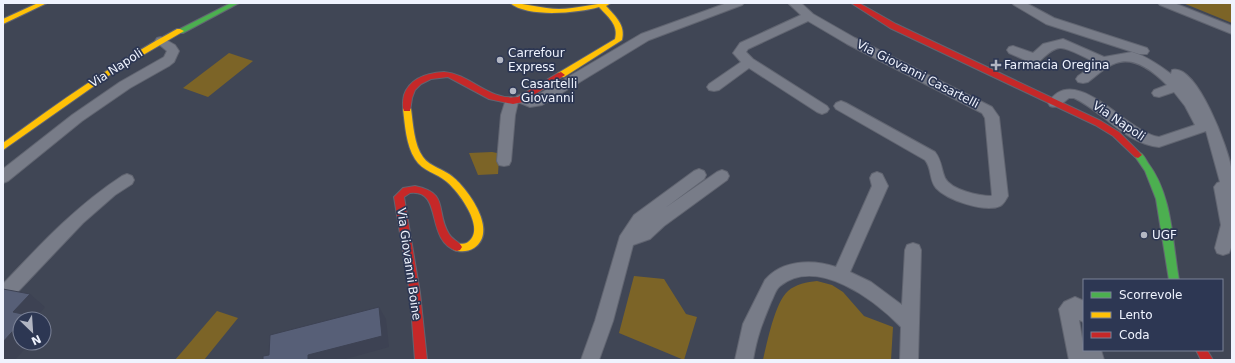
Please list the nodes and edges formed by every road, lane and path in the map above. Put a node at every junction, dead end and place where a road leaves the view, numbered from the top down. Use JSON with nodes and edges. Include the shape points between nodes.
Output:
{"nodes":[{"id":1,"x":44,"y":3,"type":"edge"},
{"id":2,"x":236,"y":3,"type":"edge"},
{"id":3,"x":513,"y":3,"type":"edge"},
{"id":4,"x":738,"y":3,"type":"edge"},
{"id":5,"x":794,"y":3,"type":"edge"},
{"id":6,"x":854,"y":3,"type":"edge"},
{"id":7,"x":1018,"y":3,"type":"edge"},
{"id":8,"x":1164,"y":3,"type":"edge"},
{"id":9,"x":604,"y":4,"type":"edge"},
{"id":10,"x":809,"y":16,"type":"junction"},
{"id":11,"x":3,"y":22,"type":"edge"},
{"id":12,"x":1232,"y":30,"type":"edge"},
{"id":13,"x":161,"y":41,"type":"junction"},
{"id":14,"x":1013,"y":50,"type":"dead end"},
{"id":15,"x":1111,"y":60,"type":"junction"},
{"id":16,"x":749,"y":62,"type":"junction"},
{"id":17,"x":1083,"y":79,"type":"dead end"},
{"id":18,"x":1176,"y":86,"type":"junction"},
{"id":19,"x":714,"y":87,"type":"dead end"},
{"id":20,"x":1159,"y":93,"type":"dead end"},
{"id":21,"x":517,"y":101,"type":"junction"},
{"id":22,"x":1056,"y":103,"type":"junction"},
{"id":23,"x":841,"y":106,"type":"dead end"},
{"id":24,"x":822,"y":109,"type":"dead end"},
{"id":25,"x":1203,"y":127,"type":"junction"},
{"id":26,"x":3,"y":147,"type":"edge"},
{"id":27,"x":504,"y":161,"type":"dead end"},
{"id":28,"x":699,"y":175,"type":"dead end"},
{"id":29,"x":722,"y":176,"type":"dead end"},
{"id":30,"x":3,"y":177,"type":"edge"},
{"id":31,"x":877,"y":178,"type":"dead end"},
{"id":32,"x":127,"y":180,"type":"dead end"},
{"id":33,"x":1232,"y":197,"type":"edge"},
{"id":34,"x":626,"y":241,"type":"junction"},
{"id":35,"x":913,"y":250,"type":"dead end"},
{"id":36,"x":1230,"y":252,"type":"edge"},
{"id":37,"x":840,"y":276,"type":"junction"},
{"id":38,"x":1174,"y":279,"type":"edge"},
{"id":39,"x":3,"y":296,"type":"edge"},
{"id":40,"x":1083,"y":312,"type":"edge"},
{"id":41,"x":910,"y":324,"type":"junction"},
{"id":42,"x":1202,"y":351,"type":"edge"},
{"id":43,"x":421,"y":360,"type":"edge"},
{"id":44,"x":590,"y":360,"type":"edge"},
{"id":45,"x":744,"y":360,"type":"edge"},
{"id":46,"x":910,"y":360,"type":"edge"},
{"id":47,"x":1078,"y":360,"type":"edge"},
{"id":48,"x":1207,"y":360,"type":"edge"}],
"edges":[{"from":1,"to":11,"type":"street"},
{"from":2,"to":13,"type":"street","name":"Via Napoli"},
{"from":3,"to":9,"type":"street","via":[[528,9],[554,11]]},
{"from":4,"to":21,"type":"street","via":[[645,37],[537,102]]},
{"from":5,"to":10,"type":"street","name":"Via Giovanni Casartelli"},
{"from":6,"to":22,"type":"street","name":"Via Napoli","via":[[943,50]]},
{"from":7,"to":33,"type":"street","via":[[1050,21],[1150,54],[1182,77],[1194,91],[1208,117]]},
{"from":8,"to":12,"type":"street"},
{"from":9,"to":21,"type":"street","via":[[619,25],[621,34],[618,40]]},
{"from":10,"to":16,"type":"street","via":[[742,47],[740,54]]},
{"from":10,"to":23,"type":"street","name":"Via Giovanni Casartelli","via":[[987,110],[992,117],[1000,196],[992,202],[951,192],[940,183],[936,166],[930,156]]},
{"from":13,"to":26,"type":"street","name":"Via Napoli","via":[[74,95]]},
{"from":13,"to":30,"type":"street","via":[[173,51],[170,59],[125,84],[77,118]]},
{"from":14,"to":15,"type":"street","via":[[1032,59],[1046,47],[1063,42],[1095,58]]},
{"from":15,"to":17,"type":"street"},
{"from":15,"to":18,"type":"street","via":[[1132,56],[1166,74]]},
{"from":16,"to":19,"type":"street"},
{"from":16,"to":24,"type":"street"},
{"from":18,"to":20,"type":"street"},
{"from":18,"to":25,"type":"street"},
{"from":21,"to":27,"type":"street","via":[[508,115]]},
{"from":21,"to":43,"type":"street","name":"Via Giovanni Boine","via":[[498,100],[446,75],[420,80],[408,93],[406,104],[418,158],[453,182],[474,213],[480,229],[478,239],[472,244],[461,248],[452,246],[445,240],[435,201],[430,194],[414,188],[403,192],[399,197],[415,293]]},
{"from":22,"to":25,"type":"street","name":"Via Napoli","via":[[1067,94],[1081,96],[1142,138],[1152,142]]},
{"from":22,"to":38,"type":"street","name":"Via Napoli","via":[[1086,116],[1109,130],[1128,145],[1148,168],[1163,203]]},
{"from":25,"to":36,"type":"street","via":[[1224,193]]},
{"from":28,"to":34,"type":"street","via":[[640,219]]},
{"from":29,"to":34,"type":"street","via":[[644,234]]},
{"from":31,"to":37,"type":"street","via":[[880,186]]},
{"from":32,"to":39,"type":"street","via":[[112,189],[56,239]]},
{"from":34,"to":44,"type":"street","via":[[604,321]]},
{"from":35,"to":41,"type":"street"},
{"from":37,"to":41,"type":"street","via":[[882,298]]},
{"from":37,"to":45,"type":"street","via":[[823,270],[799,269],[786,272],[772,282],[752,325]]},
{"from":40,"to":47,"type":"street","via":[[1075,306],[1068,309]]},
{"from":41,"to":46,"type":"street"},
{"from":42,"to":48,"type":"street"}]}
